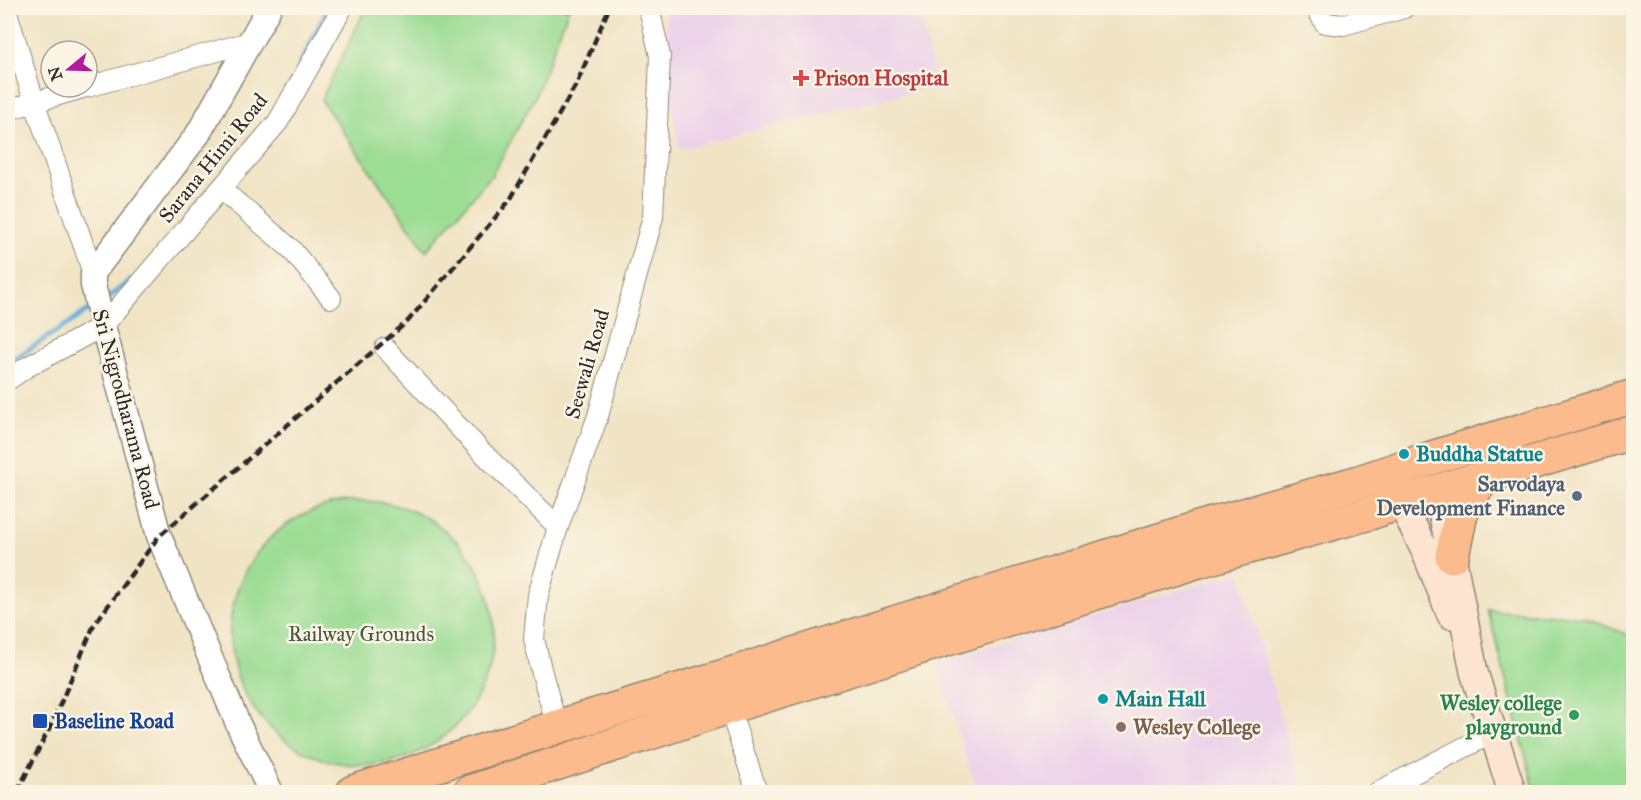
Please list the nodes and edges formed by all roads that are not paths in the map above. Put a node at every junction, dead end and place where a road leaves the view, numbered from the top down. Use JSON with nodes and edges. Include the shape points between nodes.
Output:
{"nodes":[{"id":1,"x":269,"y":8,"type":"edge"},
{"id":2,"x":342,"y":8,"type":"edge"},
{"id":3,"x":649,"y":8,"type":"edge"},
{"id":4,"x":1316,"y":8,"type":"edge"},
{"id":5,"x":1404,"y":8,"type":"edge"},
{"id":6,"x":8,"y":16,"type":"edge"},
{"id":7,"x":250,"y":42,"type":"junction"},
{"id":8,"x":99,"y":83,"type":"edge"},
{"id":9,"x":41,"y":99,"type":"edge"},
{"id":10,"x":34,"y":101,"type":"junction"},
{"id":11,"x":8,"y":110,"type":"edge"},
{"id":12,"x":221,"y":189,"type":"junction"},
{"id":13,"x":93,"y":279,"type":"junction"},
{"id":14,"x":331,"y":298,"type":"dead end"},
{"id":15,"x":102,"y":321,"type":"junction"},
{"id":16,"x":385,"y":348,"type":"dead end"},
{"id":17,"x":8,"y":380,"type":"edge"},
{"id":18,"x":1634,"y":396,"type":"edge"},
{"id":19,"x":1634,"y":432,"type":"edge"},
{"id":20,"x":1428,"y":459,"type":"junction"},
{"id":21,"x":1392,"y":470,"type":"junction"},
{"id":22,"x":1485,"y":477,"type":"junction"},
{"id":23,"x":1437,"y":491,"type":"junction"},
{"id":24,"x":1401,"y":502,"type":"junction"},
{"id":25,"x":558,"y":527,"type":"junction"},
{"id":26,"x":1452,"y":556,"type":"junction"},
{"id":27,"x":1474,"y":672,"type":"junction"},
{"id":28,"x":729,"y":706,"type":"junction"},
{"id":29,"x":557,"y":727,"type":"junction"},
{"id":30,"x":1492,"y":733,"type":"junction"},
{"id":31,"x":272,"y":792,"type":"edge"},
{"id":32,"x":353,"y":792,"type":"edge"},
{"id":33,"x":470,"y":792,"type":"edge"},
{"id":34,"x":758,"y":792,"type":"edge"},
{"id":35,"x":1378,"y":792,"type":"edge"},
{"id":36,"x":1512,"y":792,"type":"edge"}],
"edges":[{"from":1,"to":7,"type":"street"},
{"from":2,"to":12,"type":"street","name":"Sarana Himi Road","via":[[278,122]]},
{"from":3,"to":25,"type":"street","name":"Seewali Road","via":[[660,56],[654,217],[598,416]]},
{"from":4,"to":5,"type":"street","via":[[1325,23],[1343,25]]},
{"from":6,"to":10,"type":"street","name":"Sri Nigrodharama Road"},
{"from":7,"to":8,"type":"street"},
{"from":7,"to":13,"type":"street","via":[[198,134]]},
{"from":9,"to":10,"type":"street"},
{"from":10,"to":11,"type":"street"},
{"from":10,"to":13,"type":"street","name":"Sri Nigrodharama Road"},
{"from":12,"to":14,"type":"street","via":[[291,249]]},
{"from":12,"to":15,"type":"street","name":"Sarana Himi Road"},
{"from":13,"to":15,"type":"street","name":"Sri Nigrodharama Road"},
{"from":15,"to":17,"type":"street"},
{"from":15,"to":31,"type":"street","name":"Sri Nigrodharama Road","via":[[159,536],[238,724]]},
{"from":16,"to":25,"type":"street"},
{"from":18,"to":20,"type":"highway"},
{"from":19,"to":22,"type":"highway"},
{"from":20,"to":21,"type":"highway"},
{"from":20,"to":23,"type":"street"},
{"from":21,"to":24,"type":"street"},
{"from":21,"to":29,"type":"highway"},
{"from":22,"to":23,"type":"highway"},
{"from":22,"to":26,"type":"highway","via":[[1461,514]]},
{"from":23,"to":24,"type":"highway"},
{"from":23,"to":26,"type":"main road"},
{"from":24,"to":27,"type":"main road"},
{"from":24,"to":28,"type":"highway"},
{"from":25,"to":29,"type":"street","name":"Seewali Road","via":[[538,595],[534,639]]},
{"from":26,"to":27,"type":"main road"},
{"from":27,"to":30,"type":"main road"},
{"from":28,"to":33,"type":"highway"},
{"from":28,"to":34,"type":"street"},
{"from":29,"to":32,"type":"highway"},
{"from":30,"to":35,"type":"street"},
{"from":30,"to":36,"type":"main road"}]}
